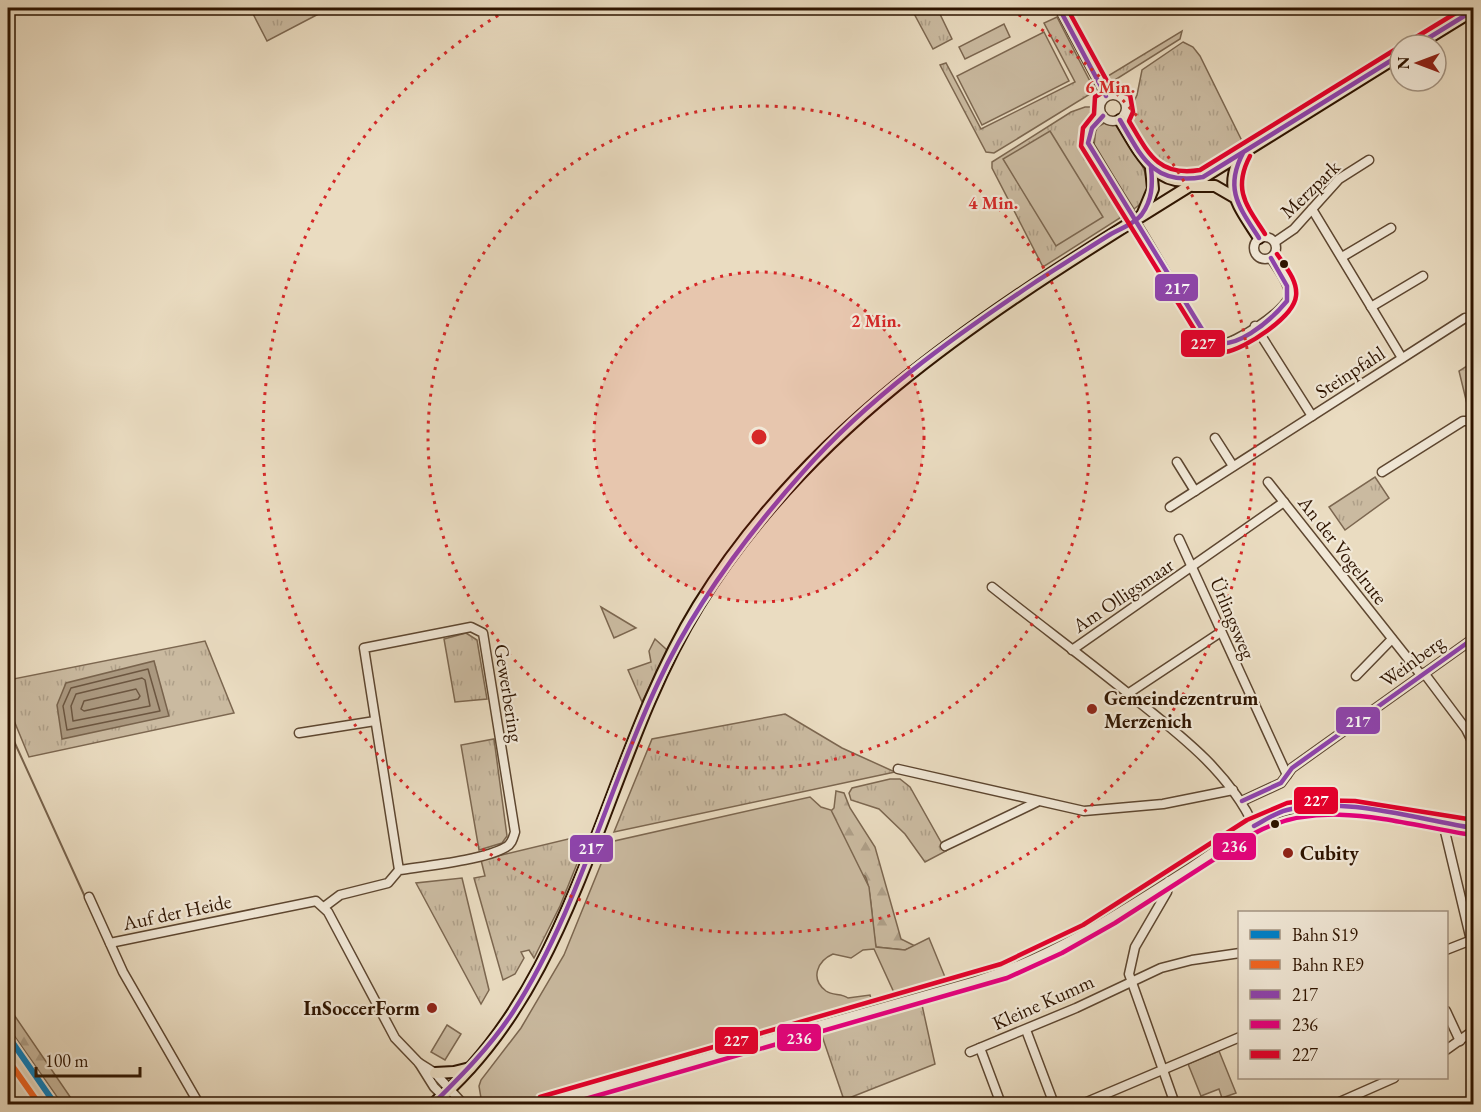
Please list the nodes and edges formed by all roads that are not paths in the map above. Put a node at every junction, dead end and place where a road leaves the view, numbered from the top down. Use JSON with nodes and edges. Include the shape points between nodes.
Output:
{"nodes":[{"id":1,"x":1059,"y":8,"type":"edge"},
{"id":2,"x":1473,"y":10,"type":"edge"},
{"id":3,"x":1436,"y":33,"type":"edge"},
{"id":4,"x":1388,"y":62,"type":"edge"},
{"id":5,"x":1106,"y":96,"type":"junction"},
{"id":6,"x":1103,"y":116,"type":"junction"},
{"id":7,"x":1120,"y":120,"type":"junction"},
{"id":8,"x":1243,"y":153,"type":"junction"},
{"id":9,"x":1369,"y":160,"type":"dead end"},
{"id":10,"x":1151,"y":168,"type":"junction"},
{"id":11,"x":1203,"y":177,"type":"junction"},
{"id":12,"x":1187,"y":188,"type":"junction"},
{"id":13,"x":1234,"y":197,"type":"junction"},
{"id":14,"x":1312,"y":209,"type":"junction"},
{"id":15,"x":1141,"y":216,"type":"junction"},
{"id":16,"x":1391,"y":228,"type":"dead end"},
{"id":17,"x":1259,"y":238,"type":"junction"},
{"id":18,"x":1275,"y":242,"type":"junction"},
{"id":19,"x":1342,"y":257,"type":"junction"},
{"id":20,"x":1271,"y":258,"type":"junction"},
{"id":21,"x":1423,"y":276,"type":"dead end"},
{"id":22,"x":1371,"y":307,"type":"junction"},
{"id":23,"x":1465,"y":318,"type":"dead end"},
{"id":24,"x":1255,"y":326,"type":"junction"},
{"id":25,"x":1402,"y":358,"type":"junction"},
{"id":26,"x":1312,"y":416,"type":"junction"},
{"id":27,"x":1473,"y":420,"type":"edge"},
{"id":28,"x":1215,"y":438,"type":"dead end"},
{"id":29,"x":1177,"y":462,"type":"dead end"},
{"id":30,"x":1233,"y":466,"type":"junction"},
{"id":31,"x":1382,"y":472,"type":"dead end"},
{"id":32,"x":1268,"y":482,"type":"dead end"},
{"id":33,"x":1195,"y":491,"type":"junction"},
{"id":34,"x":1284,"y":502,"type":"junction"},
{"id":35,"x":1170,"y":507,"type":"dead end"},
{"id":36,"x":1179,"y":539,"type":"dead end"},
{"id":37,"x":1193,"y":567,"type":"junction"},
{"id":38,"x":992,"y":587,"type":"dead end"},
{"id":39,"x":1221,"y":632,"type":"junction"},
{"id":40,"x":1392,"y":639,"type":"junction"},
{"id":41,"x":1472,"y":641,"type":"edge"},
{"id":42,"x":1072,"y":650,"type":"junction"},
{"id":43,"x":1422,"y":674,"type":"junction"},
{"id":44,"x":1356,"y":676,"type":"dead end"},
{"id":45,"x":1129,"y":693,"type":"junction"},
{"id":46,"x":375,"y":721,"type":"junction"},
{"id":47,"x":299,"y":733,"type":"dead end"},
{"id":48,"x":1473,"y":746,"type":"edge"},
{"id":49,"x":898,"y":769,"type":"dead end"},
{"id":50,"x":1287,"y":775,"type":"junction"},
{"id":51,"x":1233,"y":789,"type":"junction"},
{"id":52,"x":1242,"y":801,"type":"junction"},
{"id":53,"x":1038,"y":802,"type":"junction"},
{"id":54,"x":1473,"y":815,"type":"edge"},
{"id":55,"x":1443,"y":824,"type":"junction"},
{"id":56,"x":1254,"y":826,"type":"junction"},
{"id":57,"x":1470,"y":828,"type":"edge"},
{"id":58,"x":945,"y":846,"type":"dead end"},
{"id":59,"x":399,"y":870,"type":"junction"},
{"id":60,"x":1169,"y":881,"type":"junction"},
{"id":61,"x":89,"y":897,"type":"dead end"},
{"id":62,"x":324,"y":906,"type":"junction"},
{"id":63,"x":1469,"y":941,"type":"junction"},
{"id":64,"x":110,"y":943,"type":"junction"},
{"id":65,"x":1448,"y":949,"type":"edge"},
{"id":66,"x":1238,"y":953,"type":"edge"},
{"id":67,"x":1473,"y":953,"type":"edge"},
{"id":68,"x":1129,"y":981,"type":"junction"},
{"id":69,"x":1448,"y":1015,"type":"edge"},
{"id":70,"x":1026,"y":1030,"type":"junction"},
{"id":71,"x":1473,"y":1030,"type":"edge"},
{"id":72,"x":1238,"y":1037,"type":"edge"},
{"id":73,"x":1460,"y":1041,"type":"junction"},
{"id":74,"x":980,"y":1048,"type":"junction"},
{"id":75,"x":1448,"y":1049,"type":"edge"},
{"id":76,"x":970,"y":1052,"type":"dead end"},
{"id":77,"x":419,"y":1063,"type":"junction"},
{"id":78,"x":470,"y":1068,"type":"junction"},
{"id":79,"x":1162,"y":1070,"type":"junction"},
{"id":80,"x":435,"y":1072,"type":"junction"},
{"id":81,"x":1390,"y":1079,"type":"edge"},
{"id":82,"x":448,"y":1097,"type":"edge"},
{"id":83,"x":200,"y":1104,"type":"edge"},
{"id":84,"x":434,"y":1104,"type":"edge"},
{"id":85,"x":463,"y":1104,"type":"edge"},
{"id":86,"x":542,"y":1104,"type":"edge"},
{"id":87,"x":1001,"y":1104,"type":"edge"},
{"id":88,"x":1054,"y":1104,"type":"edge"},
{"id":89,"x":1082,"y":1104,"type":"edge"},
{"id":90,"x":1175,"y":1104,"type":"edge"},
{"id":91,"x":1335,"y":1104,"type":"edge"}],
"edges":[{"from":1,"to":5,"type":"street"},
{"from":2,"to":3,"type":"main road"},
{"from":4,"to":8,"type":"main road"},
{"from":5,"to":6,"type":"street","via":[[1100,105]]},
{"from":5,"to":7,"type":"street","via":[[1116,95],[1125,101],[1126,112]]},
{"from":6,"to":7,"type":"street","via":[[1110,121]]},
{"from":6,"to":24,"type":"street","bridge":true,"via":[[1093,125],[1088,143],[1204,337],[1226,344]]},
{"from":7,"to":10,"type":"main road"},
{"from":8,"to":11,"type":"main road"},
{"from":8,"to":13,"type":"main road","via":[[1233,174]]},
{"from":9,"to":14,"type":"street","name":"Merzpark","via":[[1339,179]]},
{"from":10,"to":11,"type":"main road","via":[[1158,175],[1179,181]]},
{"from":10,"to":15,"type":"main road","via":[[1153,189]]},
{"from":11,"to":12,"type":"main road"},
{"from":12,"to":13,"type":"main road","via":[[1206,184]]},
{"from":12,"to":15,"type":"main road"},
{"from":13,"to":17,"type":"main road"},
{"from":14,"to":18,"type":"street","name":"Merzpark"},
{"from":14,"to":19,"type":"street"},
{"from":15,"to":78,"type":"main road","via":[[987,315],[884,393],[826,445],[743,543],[698,606],[660,679],[557,933],[505,1025]]},
{"from":16,"to":19,"type":"street"},
{"from":17,"to":18,"type":"street","via":[[1270,237]]},
{"from":17,"to":20,"type":"street","via":[[1256,254]]},
{"from":18,"to":20,"type":"street","via":[[1276,253]]},
{"from":19,"to":22,"type":"street"},
{"from":20,"to":24,"type":"street","via":[[1288,288],[1288,300],[1279,312]]},
{"from":21,"to":22,"type":"street"},
{"from":22,"to":25,"type":"street"},
{"from":23,"to":25,"type":"street","name":"Steinpfahl"},
{"from":24,"to":26,"type":"street","name":"Steinpfahl"},
{"from":25,"to":26,"type":"street","name":"Steinpfahl"},
{"from":26,"to":30,"type":"street"},
{"from":27,"to":31,"type":"street","via":[[1463,421]]},
{"from":28,"to":30,"type":"street"},
{"from":29,"to":33,"type":"street"},
{"from":30,"to":33,"type":"street"},
{"from":32,"to":34,"type":"street","name":"An der Vogelrute"},
{"from":33,"to":35,"type":"street"},
{"from":34,"to":37,"type":"street","name":"Am Olligsmaar"},
{"from":34,"to":40,"type":"street","name":"An der Vogelrute"},
{"from":36,"to":37,"type":"street","name":"Ürlingsweg"},
{"from":37,"to":39,"type":"street","name":"Ürlingsweg"},
{"from":37,"to":42,"type":"street","name":"Am Olligsmaar"},
{"from":38,"to":42,"type":"street"},
{"from":39,"to":45,"type":"street"},
{"from":39,"to":50,"type":"street","name":"Ürlingsweg"},
{"from":40,"to":43,"type":"street","name":"An der Vogelrute"},
{"from":40,"to":44,"type":"street"},
{"from":41,"to":43,"type":"street","name":"Weinberg"},
{"from":42,"to":45,"type":"street"},
{"from":43,"to":48,"type":"street","name":"An der Vogelrute","via":[[1467,729]]},
{"from":43,"to":50,"type":"street","name":"Weinberg"},
{"from":45,"to":51,"type":"street","via":[[1204,757]]},
{"from":46,"to":47,"type":"street"},
{"from":46,"to":59,"type":"street","name":"Gewerbering"},
{"from":46,"to":59,"type":"street","name":"Gewerbering","via":[[364,648],[471,627],[483,633],[515,832],[512,842],[505,848],[460,860]]},
{"from":49,"to":53,"type":"street"},
{"from":50,"to":52,"type":"street","name":"Weinberg","via":[[1281,783]]},
{"from":51,"to":52,"type":"street"},
{"from":51,"to":53,"type":"street","via":[[1188,800],[1093,811]]},
{"from":52,"to":56,"type":"street"},
{"from":53,"to":58,"type":"street"},
{"from":54,"to":57,"type":"street"},
{"from":55,"to":56,"type":"street","via":[[1343,809],[1292,809]]},
{"from":55,"to":57,"type":"street"},
{"from":55,"to":63,"type":"street"},
{"from":56,"to":60,"type":"street"},
{"from":59,"to":62,"type":"street","via":[[393,880],[340,895]]},
{"from":60,"to":68,"type":"street","via":[[1167,892],[1135,947]]},
{"from":60,"to":86,"type":"street","via":[[1076,938],[1000,974]]},
{"from":61,"to":64,"type":"street"},
{"from":62,"to":64,"type":"street","name":"Auf der Heide","via":[[309,900]]},
{"from":62,"to":77,"type":"street","via":[[395,1038]]},
{"from":63,"to":65,"type":"street"},
{"from":63,"to":67,"type":"street"},
{"from":64,"to":83,"type":"street","name":"Auf der Heide"},
{"from":66,"to":68,"type":"street","name":"Kleine Kumm","via":[[1174,964]]},
{"from":68,"to":70,"type":"street","name":"Kleine Kumm"},
{"from":68,"to":79,"type":"street"},
{"from":69,"to":73,"type":"street"},
{"from":70,"to":74,"type":"street","name":"Kleine Kumm"},
{"from":70,"to":88,"type":"street"},
{"from":71,"to":73,"type":"street"},
{"from":72,"to":79,"type":"street"},
{"from":73,"to":75,"type":"street"},
{"from":74,"to":76,"type":"street","name":"Kleine Kumm"},
{"from":74,"to":87,"type":"street"},
{"from":77,"to":80,"type":"street"},
{"from":77,"to":82,"type":"street"},
{"from":78,"to":80,"type":"main road"},
{"from":78,"to":82,"type":"main road"},
{"from":79,"to":89,"type":"street"},
{"from":79,"to":90,"type":"street"},
{"from":80,"to":82,"type":"street"},
{"from":81,"to":91,"type":"street"},
{"from":82,"to":84,"type":"main road"},
{"from":82,"to":85,"type":"street"}]}
